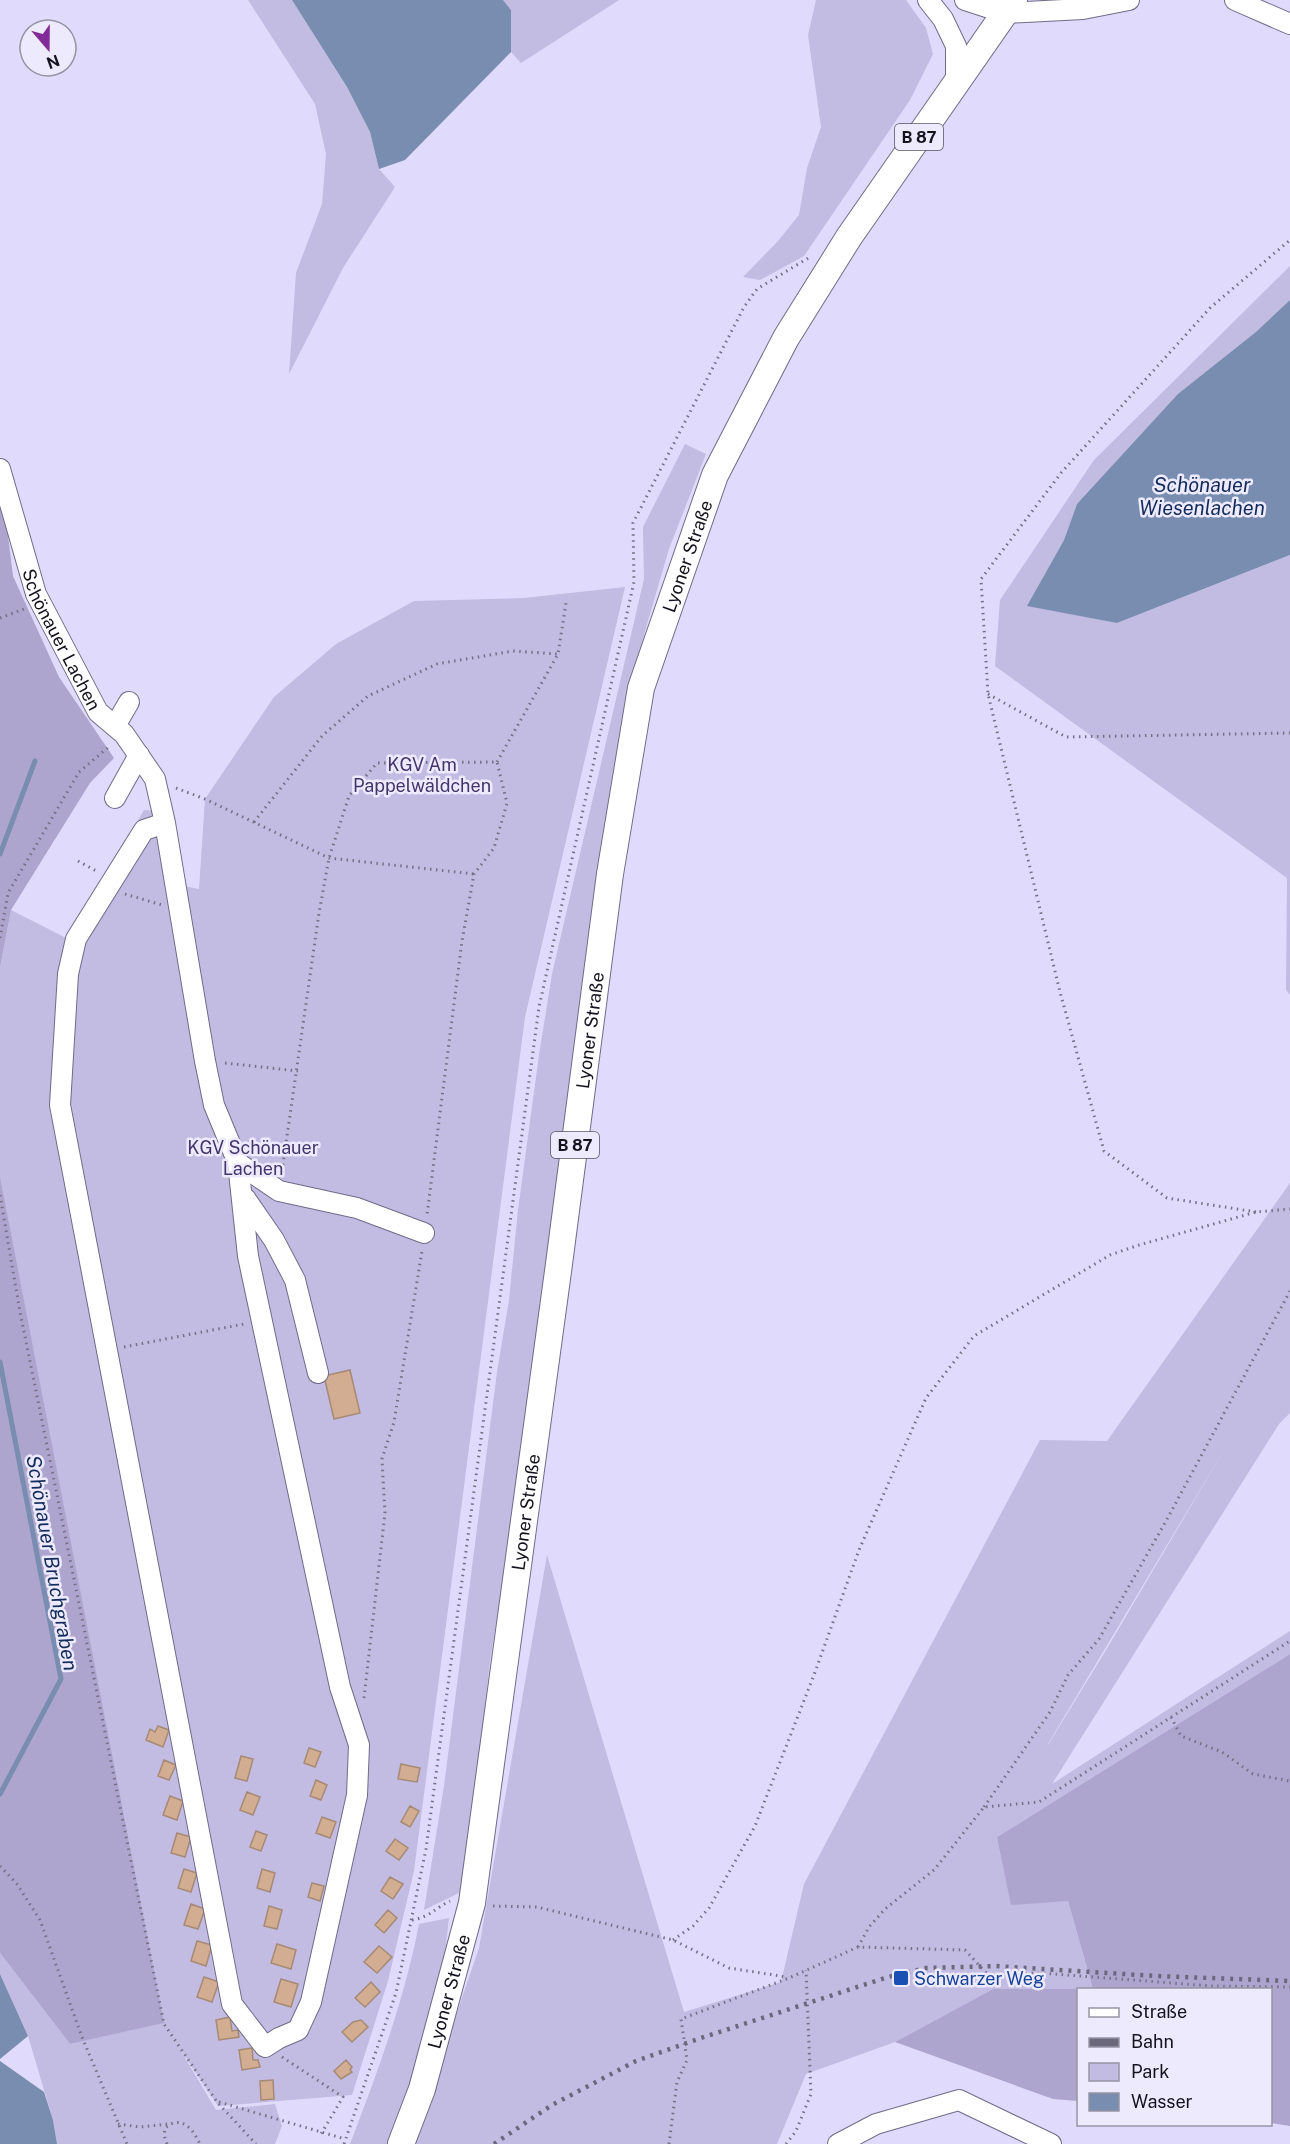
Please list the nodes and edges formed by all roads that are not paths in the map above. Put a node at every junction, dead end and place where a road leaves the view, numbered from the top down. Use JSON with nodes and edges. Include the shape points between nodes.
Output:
{"nodes":[{"id":1,"x":928,"y":0,"type":"edge"},
{"id":2,"x":965,"y":0,"type":"edge"},
{"id":3,"x":1129,"y":0,"type":"edge"},
{"id":4,"x":1235,"y":0,"type":"edge"},
{"id":5,"x":1010,"y":6,"type":"edge"},
{"id":6,"x":1290,"y":24,"type":"edge"},
{"id":7,"x":956,"y":84,"type":"junction"},
{"id":8,"x":0,"y":470,"type":"edge"},
{"id":9,"x":129,"y":702,"type":"dead end"},
{"id":10,"x":120,"y":730,"type":"junction"},
{"id":11,"x":139,"y":755,"type":"junction"},
{"id":12,"x":115,"y":798,"type":"dead end"},
{"id":13,"x":165,"y":823,"type":"junction"},
{"id":14,"x":238,"y":1163,"type":"junction"},
{"id":15,"x":243,"y":1196,"type":"junction"},
{"id":16,"x":424,"y":1233,"type":"road end"},
{"id":17,"x":318,"y":1373,"type":"dead end"},
{"id":18,"x":401,"y":2144,"type":"edge"},
{"id":19,"x":838,"y":2144,"type":"edge"},
{"id":20,"x":1051,"y":2144,"type":"edge"}],
"edges":[{"from":1,"to":7,"type":"street","via":[[956,46]]},
{"from":2,"to":5,"type":"street"},
{"from":3,"to":5,"type":"street","via":[[1083,9]]},
{"from":4,"to":6,"type":"street"},
{"from":5,"to":7,"type":"main road","name":"Lyoner Straße","number":"B 87"},
{"from":7,"to":18,"type":"main road","name":"Lyoner Straße","number":"B 87","via":[[849,237],[786,338],[715,475],[641,688],[610,874],[472,1903],[422,2089]]},
{"from":8,"to":10,"type":"street","name":"Schönauer Lachen","via":[[40,603],[98,712]]},
{"from":9,"to":10,"type":"street"},
{"from":10,"to":11,"type":"street","name":"Schönauer Lachen"},
{"from":11,"to":12,"type":"street"},
{"from":11,"to":13,"type":"street","name":"Schönauer Lachen","via":[[155,779]]},
{"from":13,"to":14,"type":"street","name":"Schönauer Lachen","via":[[214,1105]]},
{"from":13,"to":15,"type":"street","name":"Schönauer Lachen","via":[[144,830],[76,939],[68,974],[60,1105],[232,2004],[265,2048],[298,2030],[311,2002],[357,1795],[359,1745],[340,1687],[256,1299]]},
{"from":14,"to":15,"type":"street","name":"Schönauer Lachen"},
{"from":14,"to":16,"type":"street","via":[[279,1191],[357,1208]]},
{"from":15,"to":17,"type":"street","via":[[274,1240],[295,1280]]},
{"from":19,"to":20,"type":"street","via":[[876,2124],[959,2100]]}]}
